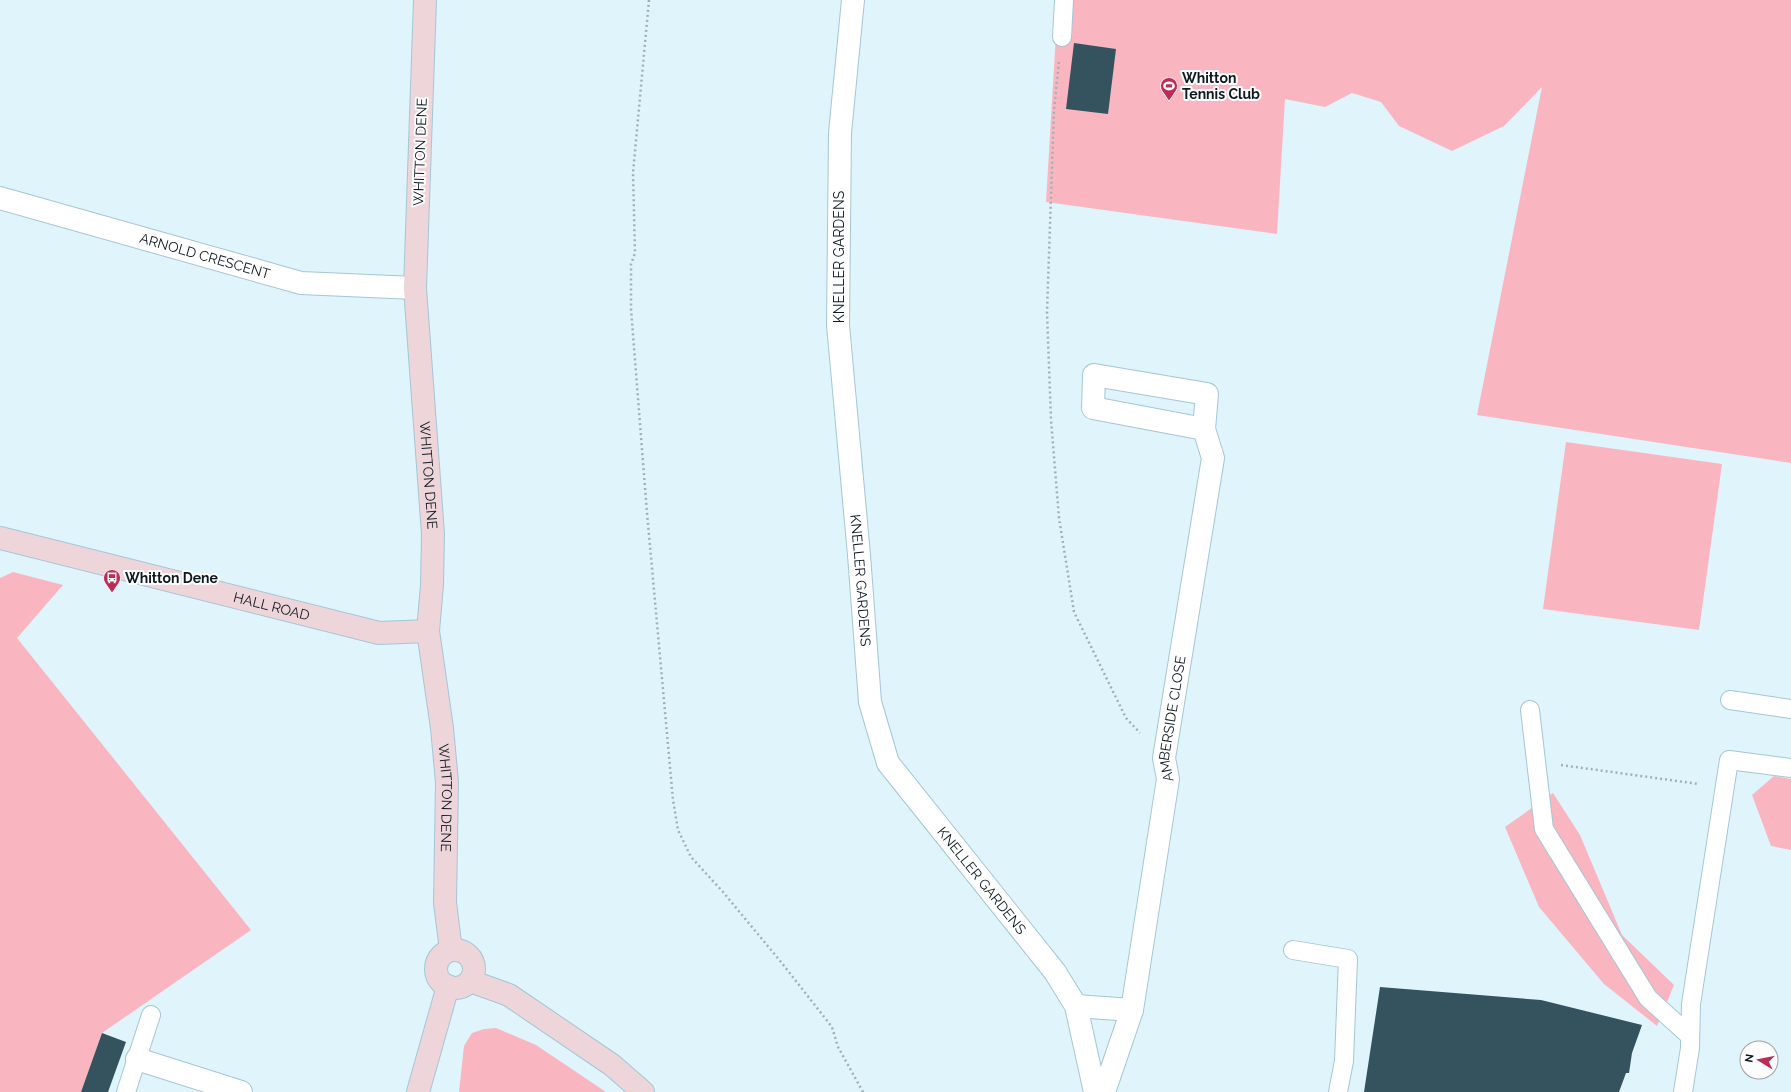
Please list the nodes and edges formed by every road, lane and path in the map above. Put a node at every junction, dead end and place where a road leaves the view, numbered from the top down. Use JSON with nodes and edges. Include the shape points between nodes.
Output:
{"nodes":[{"id":1,"x":425,"y":0,"type":"edge"},
{"id":2,"x":649,"y":0,"type":"edge"},
{"id":3,"x":853,"y":0,"type":"edge"},
{"id":4,"x":1064,"y":0,"type":"edge"},
{"id":5,"x":1062,"y":37,"type":"dead end"},
{"id":6,"x":0,"y":198,"type":"edge"},
{"id":7,"x":415,"y":288,"type":"junction"},
{"id":8,"x":1204,"y":430,"type":"junction"},
{"id":9,"x":0,"y":538,"type":"edge"},
{"id":10,"x":428,"y":631,"type":"junction"},
{"id":11,"x":1730,"y":700,"type":"dead end"},
{"id":12,"x":1791,"y":709,"type":"edge"},
{"id":13,"x":1530,"y":710,"type":"dead end"},
{"id":14,"x":1537,"y":762,"type":"junction"},
{"id":15,"x":1791,"y":768,"type":"edge"},
{"id":16,"x":1723,"y":788,"type":"junction"},
{"id":17,"x":451,"y":950,"type":"junction"},
{"id":18,"x":1293,"y":950,"type":"dead end"},
{"id":19,"x":470,"y":981,"type":"junction"},
{"id":20,"x":448,"y":986,"type":"junction"},
{"id":21,"x":1076,"y":1006,"type":"junction"},
{"id":22,"x":1132,"y":1010,"type":"junction"},
{"id":23,"x":151,"y":1015,"type":"dead end"},
{"id":24,"x":1690,"y":1036,"type":"junction"},
{"id":25,"x":137,"y":1059,"type":"junction"},
{"id":26,"x":126,"y":1092,"type":"edge"},
{"id":27,"x":241,"y":1092,"type":"edge"},
{"id":28,"x":418,"y":1092,"type":"edge"},
{"id":29,"x":643,"y":1092,"type":"edge"},
{"id":30,"x":863,"y":1092,"type":"edge"},
{"id":31,"x":1095,"y":1092,"type":"edge"},
{"id":32,"x":1104,"y":1092,"type":"edge"},
{"id":33,"x":1338,"y":1092,"type":"edge"},
{"id":34,"x":1683,"y":1092,"type":"edge"}],
"edges":[{"from":1,"to":7,"type":"street","name":"WHITTON DENE"},
{"from":2,"to":30,"type":"path","via":[[633,173],[635,254],[631,264],[631,309],[647,513],[673,800],[678,830],[691,857],[723,892],[832,1027],[838,1047]]},
{"from":3,"to":21,"type":"street","name":"KNELLER GARDENS","via":[[840,133],[838,325],[870,702],[888,763],[1055,972]]},
{"from":4,"to":5,"type":"lane"},
{"from":6,"to":7,"type":"street","name":"ARNOLD CRESCENT","via":[[301,283]]},
{"from":7,"to":10,"type":"street","name":"WHITTON DENE","via":[[433,534]]},
{"from":8,"to":8,"type":"street","name":"AMBERSIDE CLOSE","via":[[1092,408],[1094,375],[1207,394]]},
{"from":8,"to":22,"type":"street","name":"AMBERSIDE CLOSE","via":[[1213,458],[1164,758],[1168,779]]},
{"from":9,"to":10,"type":"street","name":"HALL ROAD","via":[[379,633]]},
{"from":10,"to":17,"type":"street","name":"WHITTON DENE","via":[[447,782],[445,903]]},
{"from":11,"to":12,"type":"lane"},
{"from":13,"to":14,"type":"lane"},
{"from":14,"to":16,"type":"path"},
{"from":14,"to":24,"type":"lane","via":[[1544,830],[1648,998]]},
{"from":15,"to":16,"type":"lane","via":[[1729,760]]},
{"from":16,"to":24,"type":"lane","via":[[1691,1004]]},
{"from":17,"to":19,"type":"street","via":[[460,950],[469,955],[474,968],[474,975]]},
{"from":17,"to":20,"type":"street","via":[[440,958],[436,971],[439,979]]},
{"from":18,"to":33,"type":"lane","via":[[1348,959],[1344,1061]]},
{"from":19,"to":20,"type":"street","via":[[461,987]]},
{"from":19,"to":29,"type":"street","via":[[509,995],[612,1065]]},
{"from":20,"to":28,"type":"street"},
{"from":21,"to":22,"type":"street"},
{"from":21,"to":31,"type":"street","name":"KNELLER GARDENS"},
{"from":22,"to":32,"type":"street","name":"AMBERSIDE CLOSE"},
{"from":23,"to":25,"type":"lane"},
{"from":24,"to":34,"type":"lane"},
{"from":25,"to":26,"type":"lane"},
{"from":25,"to":27,"type":"street"}]}
